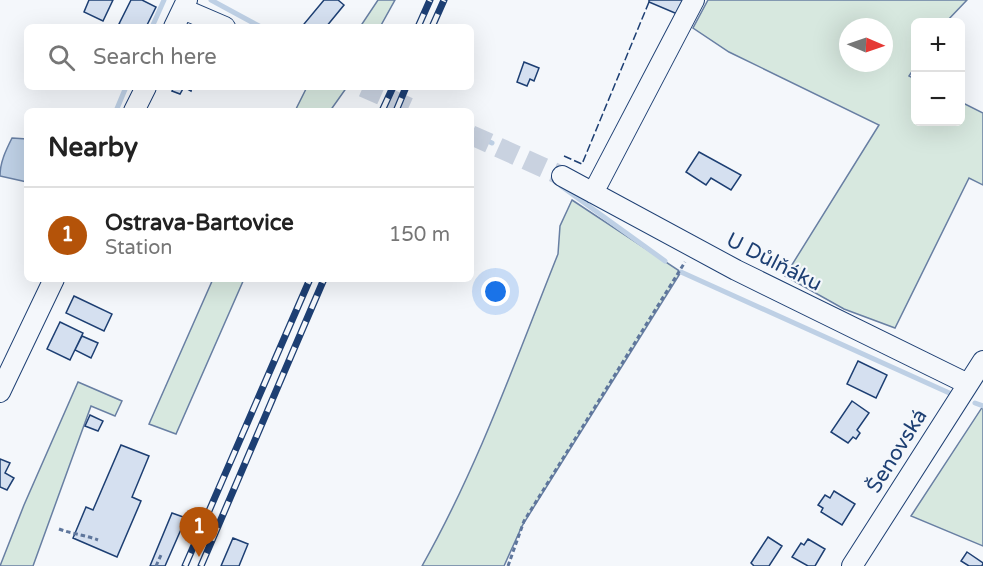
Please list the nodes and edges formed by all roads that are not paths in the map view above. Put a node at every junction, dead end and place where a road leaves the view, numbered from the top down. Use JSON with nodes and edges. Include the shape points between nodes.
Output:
{"nodes":[{"id":1,"x":694,"y":0,"type":"edge"},
{"id":2,"x":185,"y":4,"type":"edge"},
{"id":3,"x":175,"y":24,"type":"edge"},
{"id":4,"x":220,"y":24,"type":"edge"},
{"id":5,"x":144,"y":90,"type":"edge"},
{"id":6,"x":136,"y":108,"type":"edge"},
{"id":7,"x":562,"y":176,"type":"tunnel mouth"},
{"id":8,"x":593,"y":193,"type":"junction"},
{"id":9,"x":53,"y":282,"type":"edge"},
{"id":10,"x":983,"y":361,"type":"edge"},
{"id":11,"x":968,"y":384,"type":"junction"},
{"id":12,"x":0,"y":392,"type":"edge"},
{"id":13,"x":852,"y":566,"type":"edge"}],
"edges":[{"from":1,"to":8,"type":"street"},
{"from":2,"to":3,"type":"street"},
{"from":2,"to":4,"type":"street"},
{"from":5,"to":6,"type":"street"},
{"from":7,"to":8,"type":"street","name":"U Důlňáku"},
{"from":8,"to":11,"type":"street","name":"U Důlňáku","via":[[736,270]]},
{"from":9,"to":12,"type":"street"},
{"from":10,"to":11,"type":"street","name":"Šenovská"},
{"from":11,"to":13,"type":"street","name":"Šenovská"}]}
